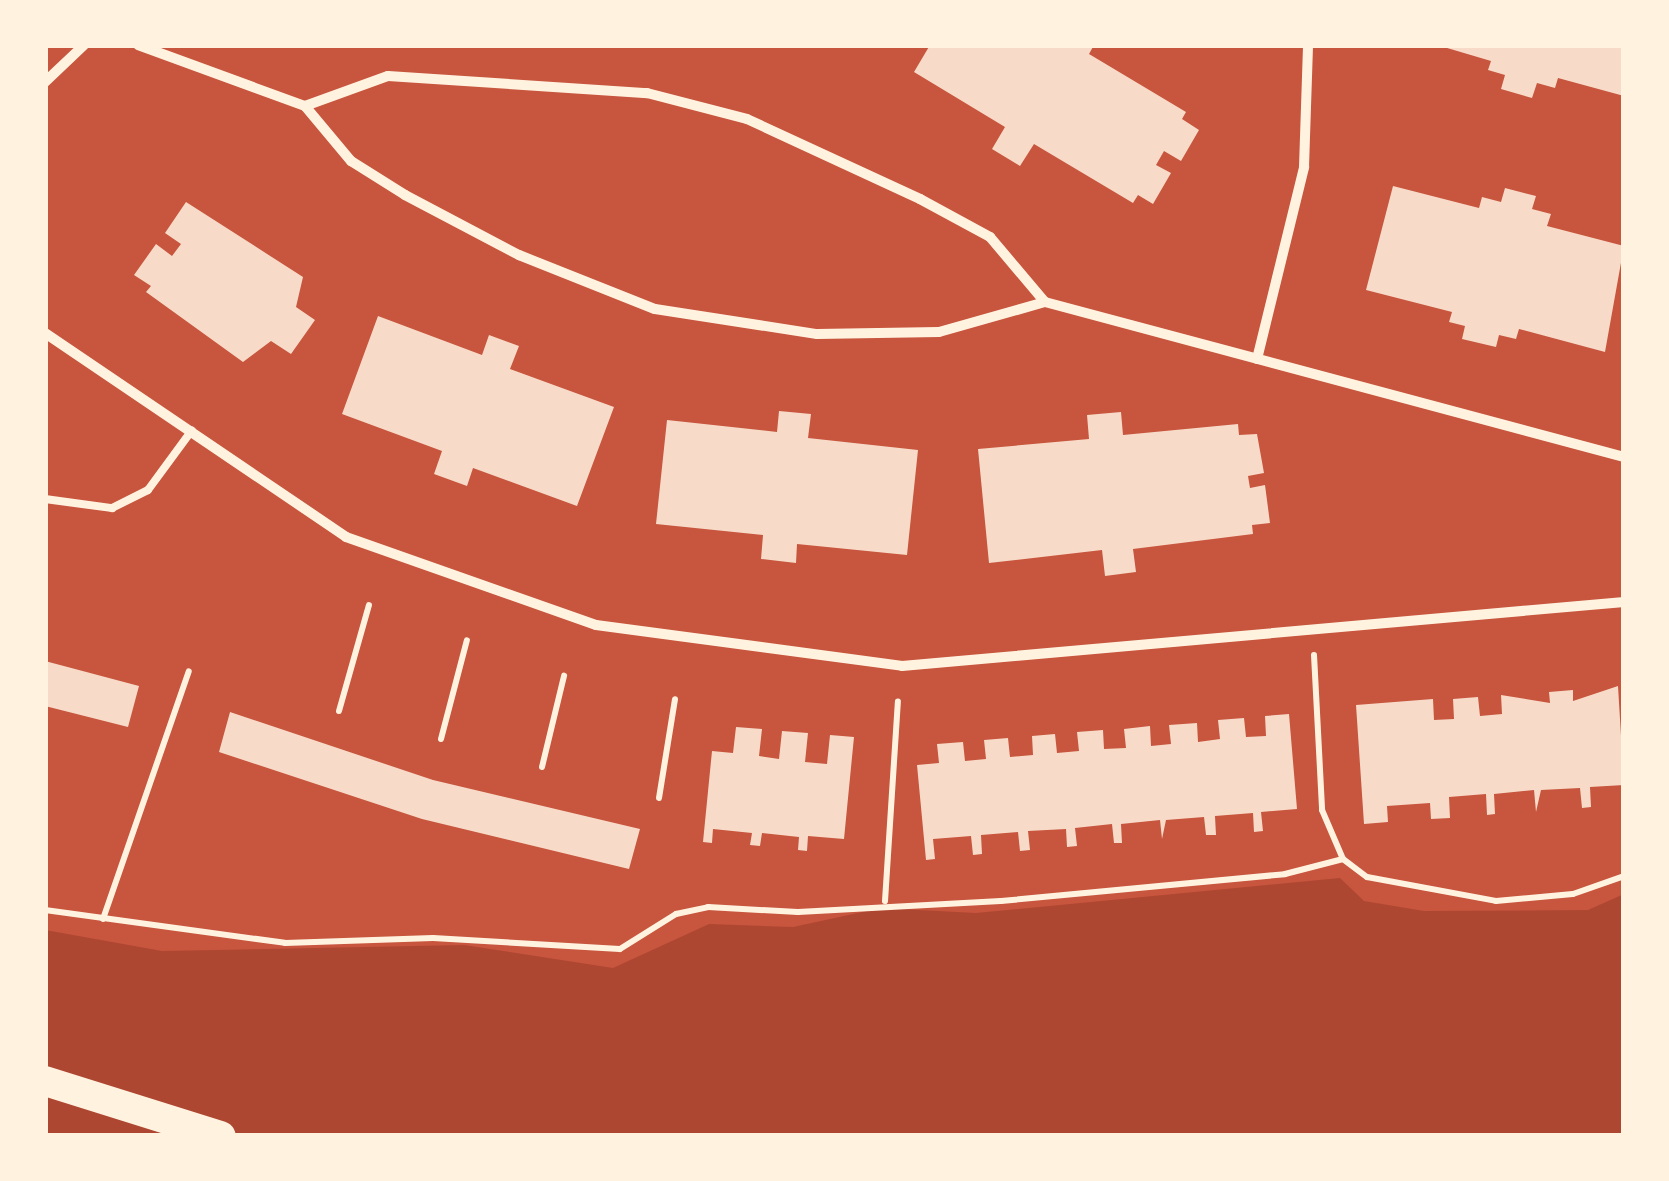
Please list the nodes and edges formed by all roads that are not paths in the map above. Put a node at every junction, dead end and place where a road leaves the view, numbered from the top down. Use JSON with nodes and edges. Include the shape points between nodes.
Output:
{"nodes":[{"id":1,"x":84,"y":45,"type":"edge"},
{"id":2,"x":138,"y":45,"type":"edge"},
{"id":3,"x":1308,"y":45,"type":"edge"},
{"id":4,"x":45,"y":82,"type":"edge"},
{"id":5,"x":305,"y":106,"type":"junction"},
{"id":6,"x":1045,"y":302,"type":"junction"},
{"id":7,"x":45,"y":333,"type":"edge"},
{"id":8,"x":1258,"y":359,"type":"junction"},
{"id":9,"x":192,"y":430,"type":"junction"},
{"id":10,"x":1624,"y":457,"type":"edge"},
{"id":11,"x":45,"y":499,"type":"edge"},
{"id":12,"x":1624,"y":602,"type":"edge"},
{"id":13,"x":45,"y":1081,"type":"edge"},
{"id":14,"x":221,"y":1136,"type":"edge"}],
"edges":[{"from":1,"to":4,"type":"street"},
{"from":2,"to":5,"type":"street"},
{"from":3,"to":8,"type":"street","via":[[1304,167]]},
{"from":5,"to":6,"type":"street","via":[[351,161],[404,195],[519,255],[655,309],[817,334],[939,332]]},
{"from":5,"to":6,"type":"street","via":[[388,76],[570,82],[664,97],[747,119],[920,199],[990,237]]},
{"from":6,"to":8,"type":"street"},
{"from":7,"to":9,"type":"street"},
{"from":8,"to":10,"type":"street"},
{"from":9,"to":11,"type":"lane","via":[[148,490],[112,508]]},
{"from":9,"to":12,"type":"street","via":[[247,478],[346,537],[596,625],[902,666]]},
{"from":13,"to":14,"type":"highway"}]}
